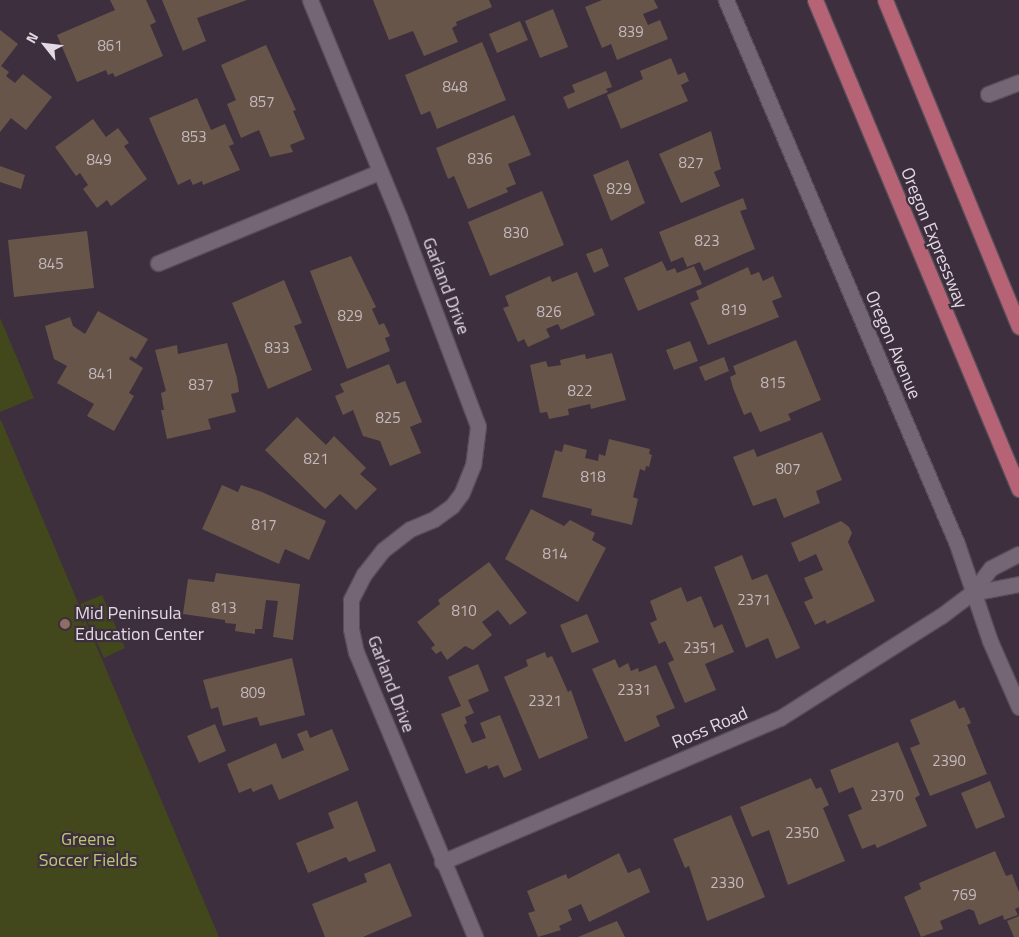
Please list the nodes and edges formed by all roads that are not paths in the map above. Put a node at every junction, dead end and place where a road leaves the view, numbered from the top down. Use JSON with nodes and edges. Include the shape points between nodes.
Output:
{"nodes":[{"id":1,"x":310,"y":0,"type":"edge"},
{"id":2,"x":726,"y":0,"type":"edge"},
{"id":3,"x":816,"y":0,"type":"edge"},
{"id":4,"x":885,"y":0,"type":"edge"},
{"id":5,"x":1019,"y":82,"type":"edge"},
{"id":6,"x":988,"y":94,"type":"dead end"},
{"id":7,"x":379,"y":172,"type":"junction"},
{"id":8,"x":158,"y":263,"type":"dead end"},
{"id":9,"x":1019,"y":327,"type":"edge"},
{"id":10,"x":1019,"y":489,"type":"edge"},
{"id":11,"x":1019,"y":554,"type":"edge"},
{"id":12,"x":1019,"y":584,"type":"edge"},
{"id":13,"x":972,"y":593,"type":"junction"},
{"id":14,"x":1019,"y":708,"type":"edge"},
{"id":15,"x":442,"y":862,"type":"junction"},
{"id":16,"x":475,"y":937,"type":"edge"}],
"edges":[{"from":1,"to":7,"type":"street","name":"Garland Drive"},
{"from":2,"to":13,"type":"street","name":"Oregon Avenue","via":[[957,544]]},
{"from":3,"to":10,"type":"main road","name":"Oregon Expressway"},
{"from":4,"to":9,"type":"main road"},
{"from":5,"to":6,"type":"street"},
{"from":7,"to":8,"type":"street"},
{"from":7,"to":15,"type":"street","name":"Garland Drive","via":[[468,393],[478,426],[473,465],[461,494],[452,506],[434,519],[410,529],[382,550],[364,574],[351,600],[350,629],[356,652]]},
{"from":11,"to":13,"type":"street","name":"Ross Road","via":[[991,568]]},
{"from":12,"to":13,"type":"street","name":"Ross Road"},
{"from":13,"to":14,"type":"street","name":"Oregon Avenue"},
{"from":13,"to":15,"type":"street","name":"Ross Road","via":[[780,718]]},
{"from":15,"to":16,"type":"street","name":"Garland Drive"}]}
